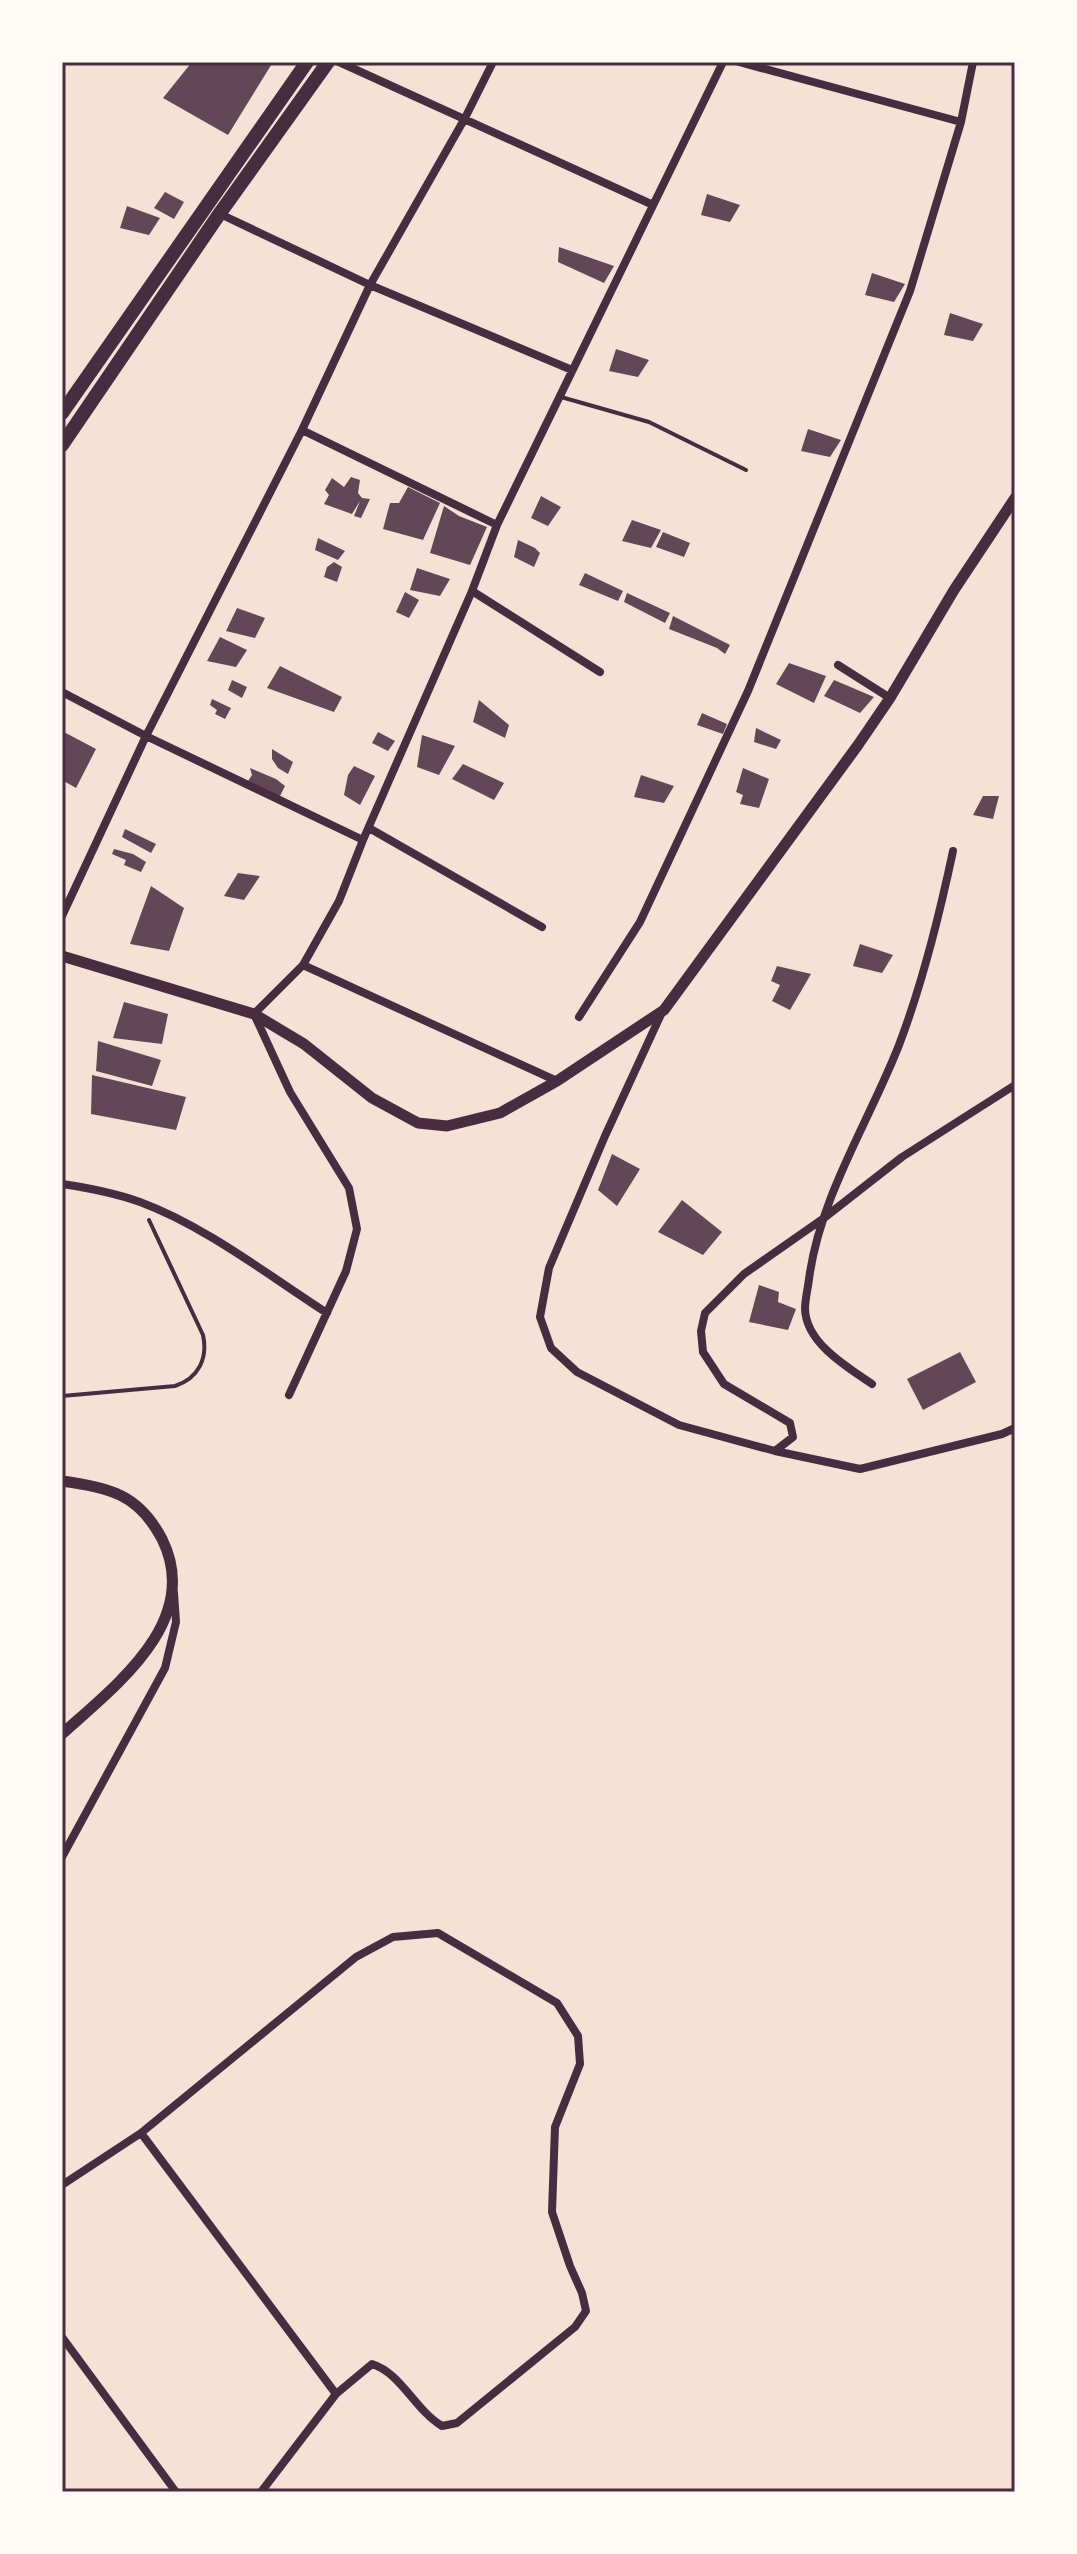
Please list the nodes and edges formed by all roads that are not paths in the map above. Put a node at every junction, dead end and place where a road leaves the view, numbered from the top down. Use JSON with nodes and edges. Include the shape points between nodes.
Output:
{"nodes":[{"id":1,"x":307,"y":62,"type":"edge"},
{"id":2,"x":328,"y":62,"type":"edge"},
{"id":3,"x":339,"y":62,"type":"edge"},
{"id":4,"x":493,"y":62,"type":"edge"},
{"id":5,"x":723,"y":62,"type":"edge"},
{"id":6,"x":739,"y":62,"type":"edge"},
{"id":7,"x":973,"y":62,"type":"edge"},
{"id":8,"x":465,"y":118,"type":"junction"},
{"id":9,"x":961,"y":122,"type":"junction"},
{"id":10,"x":205,"y":204,"type":"junction"},
{"id":11,"x":651,"y":204,"type":"junction"},
{"id":12,"x":220,"y":213,"type":"junction"},
{"id":13,"x":370,"y":285,"type":"junction"},
{"id":14,"x":572,"y":370,"type":"junction"},
{"id":15,"x":559,"y":397,"type":"junction"},
{"id":16,"x":62,"y":413,"type":"edge"},
{"id":17,"x":302,"y":430,"type":"junction"},
{"id":18,"x":62,"y":445,"type":"edge"},
{"id":19,"x":746,"y":470,"type":"dead end"},
{"id":20,"x":1015,"y":498,"type":"edge"},
{"id":21,"x":497,"y":525,"type":"junction"},
{"id":22,"x":472,"y":591,"type":"junction"},
{"id":23,"x":838,"y":665,"type":"dead end"},
{"id":24,"x":600,"y":672,"type":"dead end"},
{"id":25,"x":62,"y":692,"type":"edge"},
{"id":26,"x":890,"y":698,"type":"junction"},
{"id":27,"x":146,"y":736,"type":"junction"},
{"id":28,"x":369,"y":828,"type":"junction"},
{"id":29,"x":363,"y":840,"type":"junction"},
{"id":30,"x":953,"y":851,"type":"dead end"},
{"id":31,"x":62,"y":916,"type":"edge"},
{"id":32,"x":542,"y":927,"type":"dead end"},
{"id":33,"x":62,"y":956,"type":"edge"},
{"id":34,"x":303,"y":965,"type":"junction"},
{"id":35,"x":664,"y":1010,"type":"junction"},
{"id":36,"x":254,"y":1014,"type":"junction"},
{"id":37,"x":579,"y":1017,"type":"dead end"},
{"id":38,"x":557,"y":1081,"type":"junction"},
{"id":39,"x":1015,"y":1085,"type":"edge"},
{"id":40,"x":62,"y":1184,"type":"edge"},
{"id":41,"x":824,"y":1218,"type":"junction"},
{"id":42,"x":327,"y":1313,"type":"junction"},
{"id":43,"x":872,"y":1384,"type":"dead end"},
{"id":44,"x":289,"y":1395,"type":"dead end"},
{"id":45,"x":1015,"y":1428,"type":"edge"},
{"id":46,"x":775,"y":1451,"type":"junction"},
{"id":47,"x":62,"y":1481,"type":"edge"},
{"id":48,"x":174,"y":1583,"type":"junction"},
{"id":49,"x":62,"y":1734,"type":"edge"},
{"id":50,"x":62,"y":1857,"type":"edge"},
{"id":51,"x":141,"y":2133,"type":"junction"},
{"id":52,"x":62,"y":2185,"type":"edge"},
{"id":53,"x":62,"y":2337,"type":"edge"},
{"id":54,"x":336,"y":2394,"type":"junction"},
{"id":55,"x":176,"y":2492,"type":"edge"},
{"id":56,"x":261,"y":2492,"type":"edge"}],
"edges":[{"from":1,"to":10,"type":"main road"},
{"from":2,"to":12,"type":"main road"},
{"from":3,"to":8,"type":"street"},
{"from":4,"to":8,"type":"street"},
{"from":5,"to":11,"type":"street"},
{"from":6,"to":9,"type":"street"},
{"from":7,"to":9,"type":"street"},
{"from":8,"to":11,"type":"street"},
{"from":8,"to":13,"type":"street"},
{"from":9,"to":37,"type":"street","via":[[910,291],[748,691],[640,922]]},
{"from":10,"to":12,"type":"street"},
{"from":10,"to":16,"type":"main road"},
{"from":11,"to":14,"type":"street"},
{"from":12,"to":13,"type":"street"},
{"from":12,"to":18,"type":"main road"},
{"from":13,"to":14,"type":"street"},
{"from":13,"to":17,"type":"street"},
{"from":14,"to":15,"type":"street"},
{"from":15,"to":19,"type":"lane","via":[[649,422]]},
{"from":15,"to":21,"type":"street"},
{"from":17,"to":21,"type":"street"},
{"from":17,"to":27,"type":"street"},
{"from":20,"to":26,"type":"street"},
{"from":21,"to":22,"type":"street"},
{"from":22,"to":24,"type":"street"},
{"from":22,"to":28,"type":"street"},
{"from":23,"to":26,"type":"street"},
{"from":25,"to":27,"type":"street"},
{"from":26,"to":35,"type":"street"},
{"from":27,"to":29,"type":"street"},
{"from":27,"to":31,"type":"street"},
{"from":28,"to":29,"type":"street"},
{"from":28,"to":32,"type":"street"},
{"from":29,"to":34,"type":"street","via":[[339,901]]},
{"from":30,"to":41,"type":"street","via":[[932,947],[899,1045]]},
{"from":33,"to":36,"type":"street"},
{"from":34,"to":36,"type":"street"},
{"from":34,"to":38,"type":"street"},
{"from":35,"to":38,"type":"street"},
{"from":35,"to":46,"type":"street","via":[[549,1268],[540,1317],[551,1348],[577,1372],[679,1425]]},
{"from":36,"to":38,"type":"street","via":[[304,1044],[372,1098],[418,1123],[447,1126],[500,1113]]},
{"from":36,"to":42,"type":"street","via":[[290,1092],[349,1188],[357,1229]]},
{"from":39,"to":41,"type":"street","via":[[902,1157]]},
{"from":40,"to":42,"type":"street","via":[[142,1203],[191,1226]]},
{"from":41,"to":43,"type":"street","via":[[813,1250],[805,1311],[828,1351]]},
{"from":41,"to":46,"type":"street","via":[[722,1294],[705,1313],[701,1331],[703,1352],[724,1384],[790,1423],[793,1437]]},
{"from":42,"to":44,"type":"street"},
{"from":45,"to":46,"type":"street","via":[[860,1469]]},
{"from":47,"to":48,"type":"street","via":[[104,1487],[145,1513],[167,1550]]},
{"from":48,"to":49,"type":"street","via":[[167,1613],[148,1648],[123,1679]]},
{"from":48,"to":50,"type":"street","via":[[176,1622],[165,1668]]},
{"from":51,"to":52,"type":"street"},
{"from":51,"to":54,"type":"street"},
{"from":51,"to":54,"type":"street","via":[[356,1957],[393,1937],[438,1933],[557,2003],[578,2036],[580,2064],[555,2127],[552,2212],[586,2311],[575,2327],[457,2423],[442,2426],[428,2418],[384,2368],[372,2364]]},
{"from":53,"to":55,"type":"street"},
{"from":54,"to":56,"type":"street"}]}
